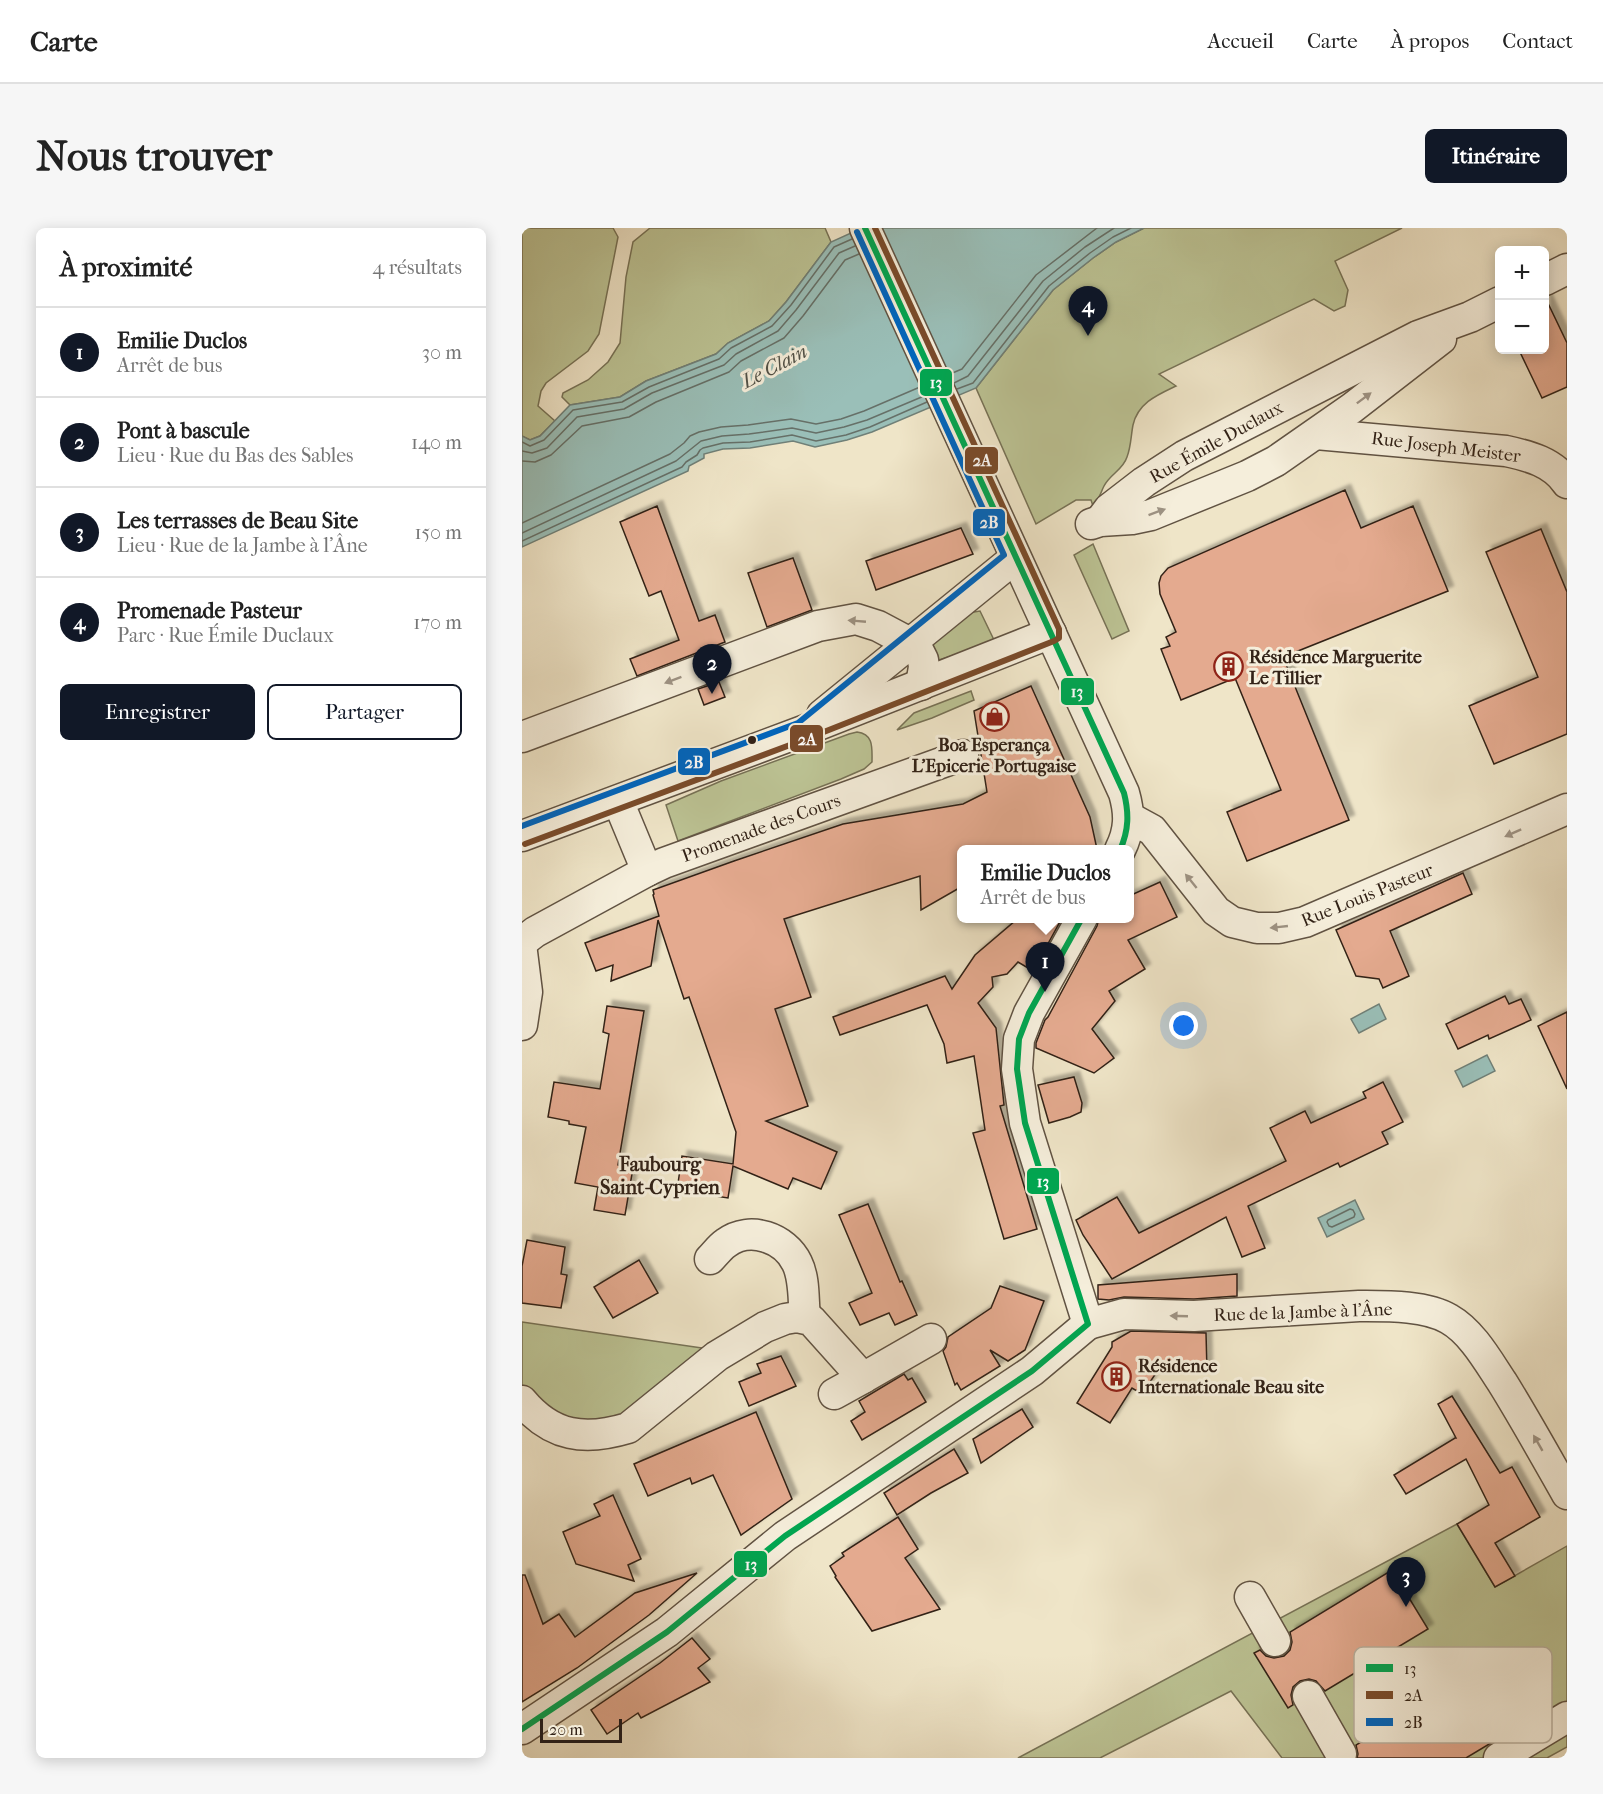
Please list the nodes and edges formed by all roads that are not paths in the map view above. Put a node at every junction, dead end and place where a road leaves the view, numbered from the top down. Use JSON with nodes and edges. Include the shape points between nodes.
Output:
{"nodes":[{"id":1,"x":865,"y":228,"type":"edge"},
{"id":2,"x":1567,"y":269,"type":"edge"},
{"id":3,"x":1549,"y":278,"type":"edge"},
{"id":4,"x":1495,"y":304,"type":"edge"},
{"id":5,"x":1470,"y":317,"type":"junction"},
{"id":6,"x":1316,"y":434,"type":"junction"},
{"id":7,"x":1567,"y":483,"type":"edge"},
{"id":8,"x":1015,"y":558,"type":"junction"},
{"id":9,"x":1051,"y":633,"type":"junction"},
{"id":10,"x":910,"y":643,"type":"junction"},
{"id":11,"x":921,"y":685,"type":"junction"},
{"id":12,"x":803,"y":731,"type":"junction"},
{"id":13,"x":522,"y":737,"type":"edge"},
{"id":14,"x":963,"y":755,"type":"dead end"},
{"id":15,"x":618,"y":801,"type":"junction"},
{"id":16,"x":1567,"y":809,"type":"edge"},
{"id":17,"x":1130,"y":818,"type":"junction"},
{"id":18,"x":522,"y":836,"type":"edge"},
{"id":19,"x":1122,"y":845,"type":"edge"},
{"id":20,"x":647,"y":871,"type":"junction"},
{"id":21,"x":1079,"y":923,"type":"edge"},
{"id":22,"x":522,"y":942,"type":"edge"},
{"id":23,"x":522,"y":952,"type":"edge"},
{"id":24,"x":522,"y":1025,"type":"edge"},
{"id":25,"x":710,"y":1260,"type":"dead end"},
{"id":26,"x":805,"y":1318,"type":"junction"},
{"id":27,"x":1088,"y":1324,"type":"junction"},
{"id":28,"x":931,"y":1339,"type":"dead end"},
{"id":29,"x":863,"y":1378,"type":"junction"},
{"id":30,"x":834,"y":1394,"type":"dead end"},
{"id":31,"x":522,"y":1401,"type":"edge"},
{"id":32,"x":1567,"y":1494,"type":"edge"},
{"id":33,"x":1250,"y":1597,"type":"dead end"},
{"id":34,"x":1275,"y":1641,"type":"dead end"},
{"id":35,"x":1308,"y":1696,"type":"dead end"},
{"id":36,"x":1567,"y":1717,"type":"edge"},
{"id":37,"x":1552,"y":1726,"type":"edge"},
{"id":38,"x":522,"y":1729,"type":"edge"},
{"id":39,"x":1523,"y":1743,"type":"edge"},
{"id":40,"x":1341,"y":1754,"type":"dead end"},
{"id":41,"x":1498,"y":1758,"type":"edge"}],
"edges":[{"from":1,"to":8,"type":"street"},
{"from":2,"to":3,"type":"street"},
{"from":4,"to":5,"type":"street","name":"Rue Émile Duclaux"},
{"from":6,"to":5,"type":"street","name":"Rue Émile Duclaux","one_way":true},
{"from":5,"to":6,"type":"street","name":"Rue Émile Duclaux","one_way":true,"via":[[1418,336],[1184,456],[1144,482],[1093,524],[1151,515],[1187,501],[1267,466]]},
{"from":6,"to":7,"type":"street","name":"Rue Joseph Meister","via":[[1506,451],[1545,463]]},
{"from":8,"to":9,"type":"street"},
{"from":8,"to":10,"type":"street"},
{"from":9,"to":11,"type":"street"},
{"from":9,"to":17,"type":"street","via":[[1124,793]]},
{"from":10,"to":11,"type":"street","via":[[923,660]]},
{"from":10,"to":12,"type":"street"},
{"from":10,"to":13,"type":"street","one_way":true,"via":[[856,619],[818,626]]},
{"from":11,"to":12,"type":"street"},
{"from":12,"to":15,"type":"street"},
{"from":14,"to":20,"type":"street","name":"Promenade des Cours"},
{"from":15,"to":18,"type":"street"},
{"from":15,"to":20,"type":"street"},
{"from":16,"to":17,"type":"street","name":"Rue Louis Pasteur","one_way":true,"via":[[1305,922],[1279,928],[1232,922],[1215,911],[1152,830]]},
{"from":17,"to":19,"type":"street"},
{"from":20,"to":22,"type":"street","name":"Promenade des Cours"},
{"from":21,"to":27,"type":"street","via":[[1029,1013],[1019,1039],[1017,1069],[1025,1123]]},
{"from":23,"to":24,"type":"street","via":[[527,992]]},
{"from":25,"to":26,"type":"street","via":[[727,1242],[747,1235],[779,1242],[792,1254],[800,1271]]},
{"from":26,"to":29,"type":"street","via":[[816,1324]]},
{"from":26,"to":31,"type":"street","via":[[765,1327],[717,1356],[628,1428],[610,1434],[561,1432],[544,1423]]},
{"from":32,"to":27,"type":"street","name":"Rue de la Jambe à l'Âne","one_way":true,"via":[[1482,1350],[1450,1319],[1437,1314],[1420,1309],[1359,1306],[1194,1316],[1124,1314]]},
{"from":27,"to":38,"type":"street","via":[[1032,1371],[785,1536],[667,1632]]},
{"from":28,"to":29,"type":"street"},
{"from":29,"to":30,"type":"street"},
{"from":33,"to":34,"type":"street"},
{"from":35,"to":40,"type":"street"},
{"from":36,"to":37,"type":"street"},
{"from":39,"to":41,"type":"street"}]}
